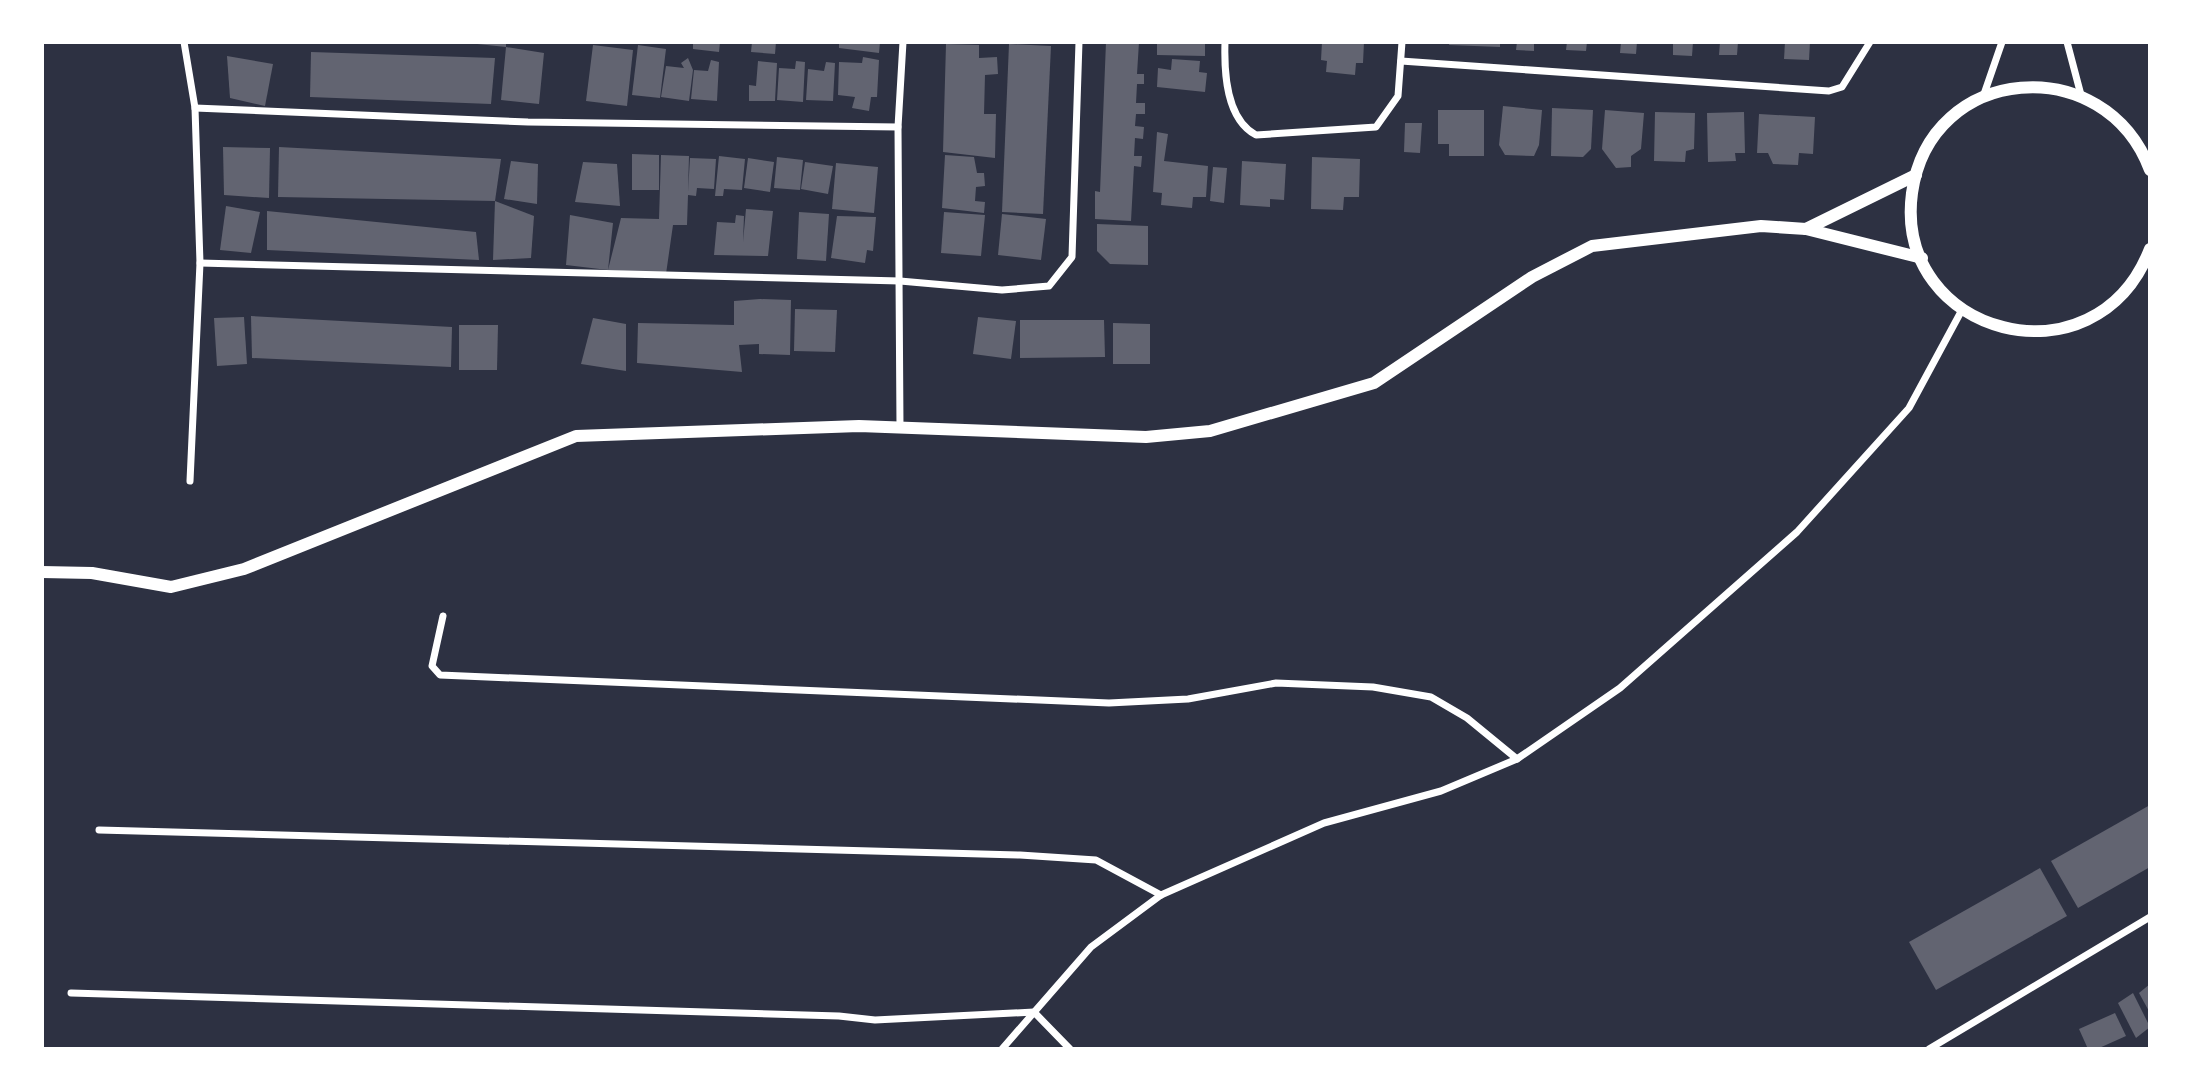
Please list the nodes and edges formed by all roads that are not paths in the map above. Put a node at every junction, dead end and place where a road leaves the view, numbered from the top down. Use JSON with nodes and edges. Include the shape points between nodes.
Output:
{"nodes":[{"id":1,"x":184,"y":42,"type":"edge"},
{"id":2,"x":903,"y":42,"type":"edge"},
{"id":3,"x":1079,"y":42,"type":"edge"},
{"id":4,"x":1225,"y":42,"type":"edge"},
{"id":5,"x":1402,"y":42,"type":"edge"},
{"id":6,"x":1870,"y":42,"type":"edge"},
{"id":7,"x":2001,"y":42,"type":"edge"},
{"id":8,"x":2067,"y":42,"type":"edge"},
{"id":9,"x":1402,"y":61,"type":"junction"},
{"id":10,"x":2081,"y":95,"type":"junction"},
{"id":11,"x":1983,"y":97,"type":"junction"},
{"id":12,"x":195,"y":108,"type":"junction"},
{"id":13,"x":898,"y":127,"type":"junction"},
{"id":14,"x":2132,"y":136,"type":"junction"},
{"id":15,"x":2150,"y":142,"type":"edge"},
{"id":16,"x":2150,"y":170,"type":"edge"},
{"id":17,"x":1916,"y":175,"type":"junction"},
{"id":18,"x":1806,"y":229,"type":"junction"},
{"id":19,"x":2150,"y":249,"type":"edge"},
{"id":20,"x":1922,"y":258,"type":"junction"},
{"id":21,"x":200,"y":263,"type":"junction"},
{"id":22,"x":900,"y":281,"type":"junction"},
{"id":23,"x":1963,"y":308,"type":"junction"},
{"id":24,"x":900,"y":426,"type":"junction"},
{"id":25,"x":190,"y":481,"type":"dead end"},
{"id":26,"x":42,"y":572,"type":"edge"},
{"id":27,"x":443,"y":616,"type":"dead end"},
{"id":28,"x":1517,"y":759,"type":"junction"},
{"id":29,"x":99,"y":830,"type":"dead end"},
{"id":30,"x":1161,"y":895,"type":"junction"},
{"id":31,"x":2150,"y":917,"type":"edge"},
{"id":32,"x":71,"y":993,"type":"dead end"},
{"id":33,"x":1034,"y":1012,"type":"junction"},
{"id":34,"x":1002,"y":1049,"type":"edge"},
{"id":35,"x":1070,"y":1049,"type":"edge"},
{"id":36,"x":1929,"y":1049,"type":"edge"}],
"edges":[{"from":1,"to":12,"type":"street"},
{"from":2,"to":13,"type":"street"},
{"from":3,"to":22,"type":"street","via":[[1072,257],[1049,285],[1002,290]]},
{"from":4,"to":9,"type":"street","via":[[1223,74],[1244,128],[1256,135],[1376,127],[1398,96]]},
{"from":5,"to":9,"type":"street"},
{"from":6,"to":9,"type":"street","via":[[1842,87],[1829,91]]},
{"from":7,"to":11,"type":"street"},
{"from":8,"to":10,"type":"street"},
{"from":10,"to":11,"type":"street","via":[[2032,86],[2007,88]]},
{"from":10,"to":14,"type":"street","via":[[2104,108]]},
{"from":11,"to":17,"type":"street","via":[[1943,126]]},
{"from":12,"to":13,"type":"street","via":[[528,122]]},
{"from":12,"to":21,"type":"street"},
{"from":13,"to":22,"type":"street"},
{"from":14,"to":15,"type":"street"},
{"from":14,"to":16,"type":"street"},
{"from":17,"to":18,"type":"street"},
{"from":17,"to":20,"type":"street","via":[[1912,218]]},
{"from":18,"to":20,"type":"street"},
{"from":18,"to":24,"type":"street","via":[[1737,227],[1592,246],[1532,277],[1374,383],[1210,431],[1146,437]]},
{"from":19,"to":23,"type":"street","via":[[2130,286],[2113,304],[2069,327],[2019,331],[1995,325]]},
{"from":20,"to":23,"type":"street","via":[[1948,296]]},
{"from":21,"to":22,"type":"street"},
{"from":21,"to":25,"type":"street"},
{"from":22,"to":24,"type":"street"},
{"from":23,"to":28,"type":"street","via":[[1909,408],[1797,532],[1620,688]]},
{"from":24,"to":26,"type":"street","via":[[576,436],[244,569],[172,587],[92,573]]},
{"from":27,"to":28,"type":"street","via":[[432,666],[440,675],[1109,703],[1188,699],[1276,683],[1373,687],[1431,696],[1467,718]]},
{"from":28,"to":30,"type":"street","via":[[1441,791],[1324,822]]},
{"from":29,"to":30,"type":"street","via":[[1020,855],[1096,860]]},
{"from":30,"to":33,"type":"street","via":[[1091,947]]},
{"from":31,"to":36,"type":"street"},
{"from":32,"to":33,"type":"street","via":[[875,1020]]},
{"from":33,"to":34,"type":"street"},
{"from":33,"to":35,"type":"street"}]}
